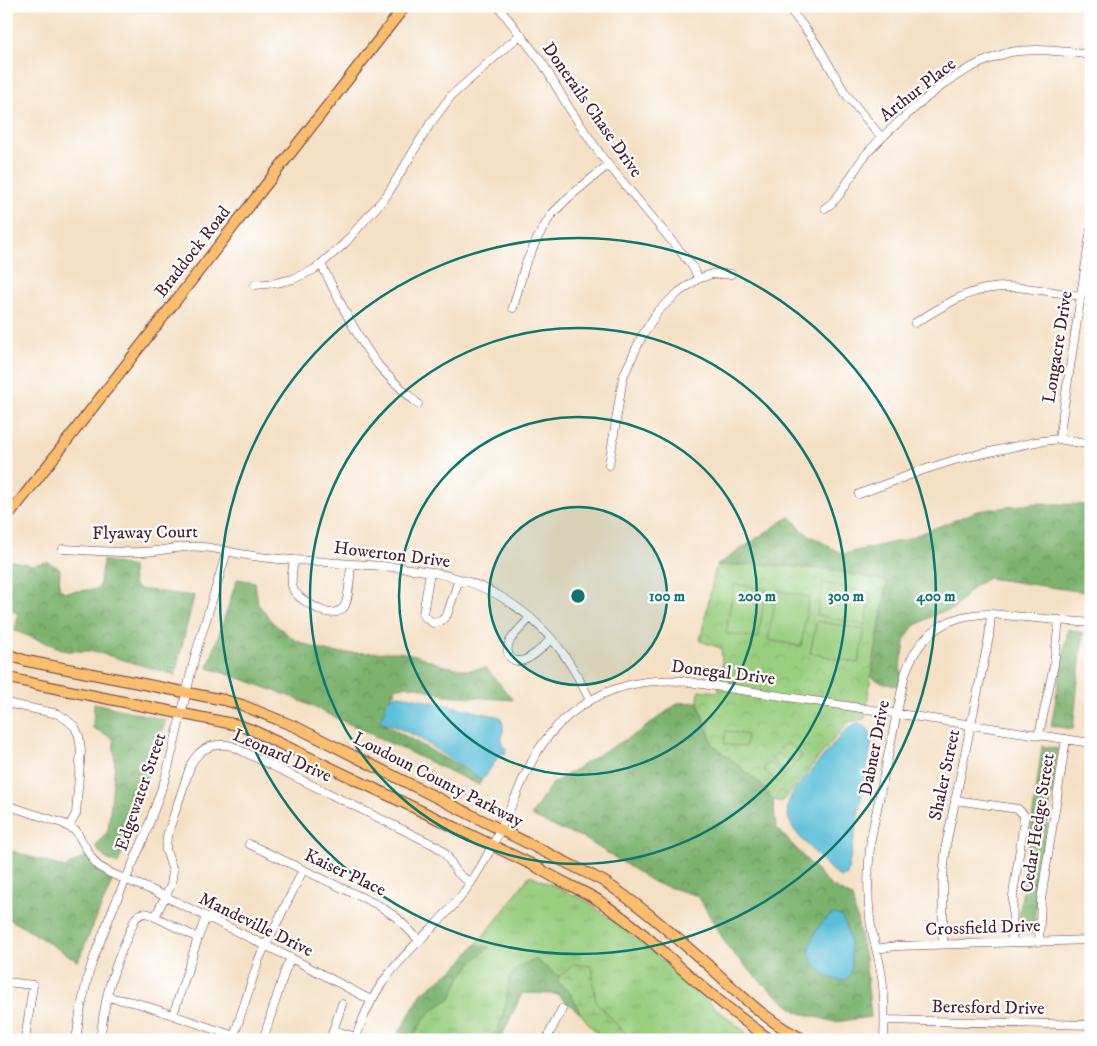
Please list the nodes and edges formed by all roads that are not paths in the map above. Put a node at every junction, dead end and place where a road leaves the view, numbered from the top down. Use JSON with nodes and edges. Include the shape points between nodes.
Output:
{"nodes":[{"id":1,"x":405,"y":6,"type":"edge"},
{"id":2,"x":498,"y":6,"type":"edge"},
{"id":3,"x":787,"y":6,"type":"edge"},
{"id":4,"x":521,"y":34,"type":"junction"},
{"id":5,"x":1091,"y":55,"type":"edge"},
{"id":6,"x":882,"y":138,"type":"junction"},
{"id":7,"x":608,"y":164,"type":"junction"},
{"id":8,"x":825,"y":208,"type":"dead end"},
{"id":9,"x":1091,"y":229,"type":"edge"},
{"id":10,"x":321,"y":264,"type":"junction"},
{"id":11,"x":731,"y":274,"type":"dead end"},
{"id":12,"x":698,"y":279,"type":"junction"},
{"id":13,"x":255,"y":285,"type":"dead end"},
{"id":14,"x":1081,"y":296,"type":"junction"},
{"id":15,"x":513,"y":308,"type":"dead end"},
{"id":16,"x":916,"y":323,"type":"dead end"},
{"id":17,"x":418,"y":404,"type":"dead end"},
{"id":18,"x":1059,"y":439,"type":"junction"},
{"id":19,"x":1091,"y":445,"type":"edge"},
{"id":20,"x":609,"y":465,"type":"dead end"},
{"id":21,"x":859,"y":494,"type":"dead end"},
{"id":22,"x":6,"y":519,"type":"edge"},
{"id":23,"x":63,"y":549,"type":"dead end"},
{"id":24,"x":227,"y":551,"type":"junction"},
{"id":25,"x":294,"y":560,"type":"junction"},
{"id":26,"x":350,"y":564,"type":"junction"},
{"id":27,"x":430,"y":572,"type":"junction"},
{"id":28,"x":459,"y":578,"type":"junction"},
{"id":29,"x":991,"y":614,"type":"junction"},
{"id":30,"x":530,"y":618,"type":"junction"},
{"id":31,"x":1059,"y":620,"type":"junction"},
{"id":32,"x":1091,"y":623,"type":"edge"},
{"id":33,"x":551,"y":639,"type":"junction"},
{"id":34,"x":6,"y":654,"type":"edge"},
{"id":35,"x":6,"y":677,"type":"edge"},
{"id":36,"x":186,"y":692,"type":"junction"},
{"id":37,"x":590,"y":700,"type":"junction"},
{"id":38,"x":6,"y":702,"type":"edge"},
{"id":39,"x":181,"y":714,"type":"junction"},
{"id":40,"x":897,"y":714,"type":"junction"},
{"id":41,"x":971,"y":725,"type":"junction"},
{"id":42,"x":1039,"y":735,"type":"junction"},
{"id":43,"x":1066,"y":739,"type":"junction"},
{"id":44,"x":1091,"y":743,"type":"edge"},
{"id":45,"x":955,"y":800,"type":"junction"},
{"id":46,"x":6,"y":804,"type":"edge"},
{"id":47,"x":69,"y":826,"type":"junction"},
{"id":48,"x":500,"y":830,"type":"junction"},
{"id":49,"x":249,"y":844,"type":"dead end"},
{"id":50,"x":492,"y":846,"type":"junction"},
{"id":51,"x":303,"y":870,"type":"junction"},
{"id":52,"x":126,"y":879,"type":"junction"},
{"id":53,"x":471,"y":883,"type":"junction"},
{"id":54,"x":166,"y":897,"type":"junction"},
{"id":55,"x":206,"y":916,"type":"junction"},
{"id":56,"x":155,"y":917,"type":"junction"},
{"id":57,"x":198,"y":938,"type":"junction"},
{"id":58,"x":420,"y":940,"type":"junction"},
{"id":59,"x":1091,"y":940,"type":"edge"},
{"id":60,"x":1012,"y":942,"type":"junction"},
{"id":61,"x":1039,"y":942,"type":"junction"},
{"id":62,"x":943,"y":944,"type":"junction"},
{"id":63,"x":265,"y":946,"type":"junction"},
{"id":64,"x":876,"y":949,"type":"junction"},
{"id":65,"x":291,"y":958,"type":"junction"},
{"id":66,"x":6,"y":982,"type":"edge"},
{"id":67,"x":107,"y":997,"type":"junction"},
{"id":68,"x":371,"y":1000,"type":"junction"},
{"id":69,"x":342,"y":1004,"type":"dead end"},
{"id":70,"x":562,"y":1009,"type":"dead end"},
{"id":71,"x":173,"y":1015,"type":"junction"},
{"id":72,"x":885,"y":1020,"type":"junction"},
{"id":73,"x":1091,"y":1025,"type":"edge"},
{"id":74,"x":333,"y":1030,"type":"junction"},
{"id":75,"x":234,"y":1036,"type":"junction"},
{"id":76,"x":356,"y":1038,"type":"edge"},
{"id":77,"x":25,"y":1040,"type":"edge"},
{"id":78,"x":76,"y":1040,"type":"edge"},
{"id":79,"x":100,"y":1040,"type":"edge"},
{"id":80,"x":246,"y":1040,"type":"edge"},
{"id":81,"x":263,"y":1040,"type":"edge"},
{"id":82,"x":330,"y":1040,"type":"edge"},
{"id":83,"x":546,"y":1040,"type":"edge"},
{"id":84,"x":771,"y":1040,"type":"edge"},
{"id":85,"x":806,"y":1040,"type":"edge"},
{"id":86,"x":884,"y":1040,"type":"edge"}],
"edges":[{"from":1,"to":22,"type":"main road","name":"Braddock Road"},
{"from":2,"to":4,"type":"street","name":"Donerails Chase Drive"},
{"from":3,"to":6,"type":"street","via":[[818,46],[845,94]]},
{"from":4,"to":7,"type":"street","name":"Donerails Chase Drive"},
{"from":4,"to":10,"type":"street","via":[[451,96],[387,195],[344,244]]},
{"from":5,"to":6,"type":"street","name":"Arthur Place","via":[[1047,50],[1010,52],[978,64],[950,79]]},
{"from":6,"to":8,"type":"street","name":"Arthur Place","via":[[859,164],[837,199]]},
{"from":7,"to":12,"type":"street","name":"Donerails Chase Drive","via":[[690,264]]},
{"from":7,"to":15,"type":"street","via":[[551,215],[524,265]]},
{"from":9,"to":14,"type":"street","name":"Longacre Drive"},
{"from":10,"to":13,"type":"street","via":[[292,279]]},
{"from":10,"to":17,"type":"street","via":[[378,364]]},
{"from":11,"to":12,"type":"street","via":[[712,274]]},
{"from":12,"to":20,"type":"street","via":[[658,311],[642,336],[623,378]]},
{"from":14,"to":16,"type":"street","via":[[1016,287],[990,288],[953,301]]},
{"from":14,"to":18,"type":"street","name":"Longacre Drive"},
{"from":18,"to":19,"type":"street"},
{"from":18,"to":21,"type":"street","via":[[958,459]]},
{"from":23,"to":24,"type":"street","name":"Flyaway Court","via":[[144,552],[202,546]]},
{"from":24,"to":25,"type":"street","name":"Howerton Drive"},
{"from":24,"to":36,"type":"street","name":"Edgewater Street"},
{"from":25,"to":26,"type":"street","name":"Howerton Drive"},
{"from":25,"to":26,"type":"street","via":[[291,581],[294,591],[331,613],[341,610],[347,602]]},
{"from":26,"to":27,"type":"street","name":"Howerton Drive"},
{"from":27,"to":28,"type":"street","name":"Howerton Drive"},
{"from":27,"to":28,"type":"street","via":[[423,614],[433,623],[447,615]]},
{"from":28,"to":30,"type":"street","name":"Howerton Drive","via":[[488,590]]},
{"from":29,"to":31,"type":"street","name":"Dabner Drive"},
{"from":29,"to":40,"type":"street","name":"Dabner Drive","via":[[957,618],[937,628],[921,643],[905,674]]},
{"from":29,"to":41,"type":"street","name":"Shaler Street"},
{"from":30,"to":33,"type":"street","name":"Howerton Drive"},
{"from":30,"to":33,"type":"street","via":[[509,641],[510,656],[517,661],[528,659]]},
{"from":31,"to":32,"type":"street","name":"Dabner Drive"},
{"from":31,"to":42,"type":"street","via":[[1054,665]]},
{"from":33,"to":37,"type":"street","name":"Howerton Drive","via":[[572,667]]},
{"from":34,"to":36,"type":"main road","name":"Loudoun County Parkway"},
{"from":35,"to":39,"type":"main road","name":"Loudoun County Parkway"},
{"from":36,"to":39,"type":"street","name":"Edgewater Street"},
{"from":36,"to":48,"type":"main road","name":"Loudoun County Parkway","via":[[242,705],[296,727]]},
{"from":37,"to":40,"type":"street","name":"Donegal Drive","via":[[616,688],[665,680]]},
{"from":37,"to":48,"type":"street","name":"Donegal Drive","via":[[545,740]]},
{"from":38,"to":47,"type":"street","via":[[58,714],[75,726],[81,750],[76,814]]},
{"from":39,"to":50,"type":"main road","name":"Loudoun County Parkway","via":[[252,730]]},
{"from":39,"to":52,"type":"street","name":"Edgewater Street","via":[[165,780]]},
{"from":40,"to":41,"type":"street","name":"Donegal Drive"},
{"from":40,"to":64,"type":"street","name":"Dabner Drive","via":[[869,861],[868,900]]},
{"from":41,"to":42,"type":"street","name":"Donegal Drive"},
{"from":41,"to":45,"type":"street","name":"Shaler Street"},
{"from":42,"to":43,"type":"street","name":"Donegal Drive"},
{"from":43,"to":44,"type":"street","name":"Donegal Drive"},
{"from":43,"to":61,"type":"street","name":"Cedar Hedge Street","via":[[1041,900]]},
{"from":45,"to":60,"type":"street","via":[[1018,810],[1024,815],[1013,895]]},
{"from":45,"to":62,"type":"street","name":"Shaler Street","via":[[944,863]]},
{"from":46,"to":47,"type":"street"},
{"from":47,"to":52,"type":"street","name":"Mandeville Drive","via":[[76,831],[98,866]]},
{"from":48,"to":50,"type":"street","name":"Donegal Drive"},
{"from":48,"to":85,"type":"main road","name":"Loudoun County Parkway","via":[[623,894],[736,992]]},
{"from":49,"to":51,"type":"street","name":"Kaiser Place"},
{"from":50,"to":53,"type":"street","name":"Donegal Drive"},
{"from":50,"to":84,"type":"main road","name":"Loudoun County Parkway","via":[[537,867],[622,917],[726,1007]]},
{"from":51,"to":58,"type":"street","name":"Kaiser Place","via":[[388,910]]},
{"from":51,"to":63,"type":"street"},
{"from":52,"to":54,"type":"street","name":"Mandeville Drive"},
{"from":52,"to":78,"type":"street","name":"Edgewater Street","via":[[88,976]]},
{"from":53,"to":54,"type":"street","name":"Leonard Drive","via":[[456,871],[445,852],[436,846],[232,746],[218,745],[204,749],[191,764],[167,836],[166,850],[172,878]]},
{"from":53,"to":58,"type":"street","name":"Donegal Drive"},
{"from":54,"to":55,"type":"street","name":"Mandeville Drive"},
{"from":54,"to":56,"type":"street","name":"Leonard Drive"},
{"from":55,"to":57,"type":"street"},
{"from":55,"to":63,"type":"street","name":"Mandeville Drive"},
{"from":56,"to":57,"type":"street"},
{"from":56,"to":67,"type":"street","via":[[145,913],[135,919],[117,961]]},
{"from":57,"to":71,"type":"street"},
{"from":58,"to":68,"type":"street","name":"Donegal Drive","via":[[392,969]]},
{"from":59,"to":61,"type":"street","name":"Crossfield Drive"},
{"from":60,"to":61,"type":"street","name":"Crossfield Drive"},
{"from":60,"to":62,"type":"street","name":"Crossfield Drive"},
{"from":62,"to":64,"type":"street","name":"Crossfield Drive"},
{"from":63,"to":65,"type":"street","name":"Mandeville Drive"},
{"from":63,"to":75,"type":"street"},
{"from":64,"to":72,"type":"street","name":"Dabner Drive"},
{"from":65,"to":68,"type":"street","name":"Mandeville Drive"},
{"from":65,"to":81,"type":"street"},
{"from":66,"to":77,"type":"street","via":[[33,985]]},
{"from":67,"to":71,"type":"street"},
{"from":67,"to":79,"type":"street"},
{"from":68,"to":76,"type":"street","name":"Donegal Drive"},
{"from":69,"to":74,"type":"street"},
{"from":70,"to":83,"type":"street"},
{"from":71,"to":75,"type":"street"},
{"from":72,"to":73,"type":"street","name":"Beresford Drive"},
{"from":72,"to":86,"type":"street","name":"Dabner Drive"},
{"from":74,"to":76,"type":"street"},
{"from":74,"to":82,"type":"street"},
{"from":75,"to":80,"type":"street"}]}
